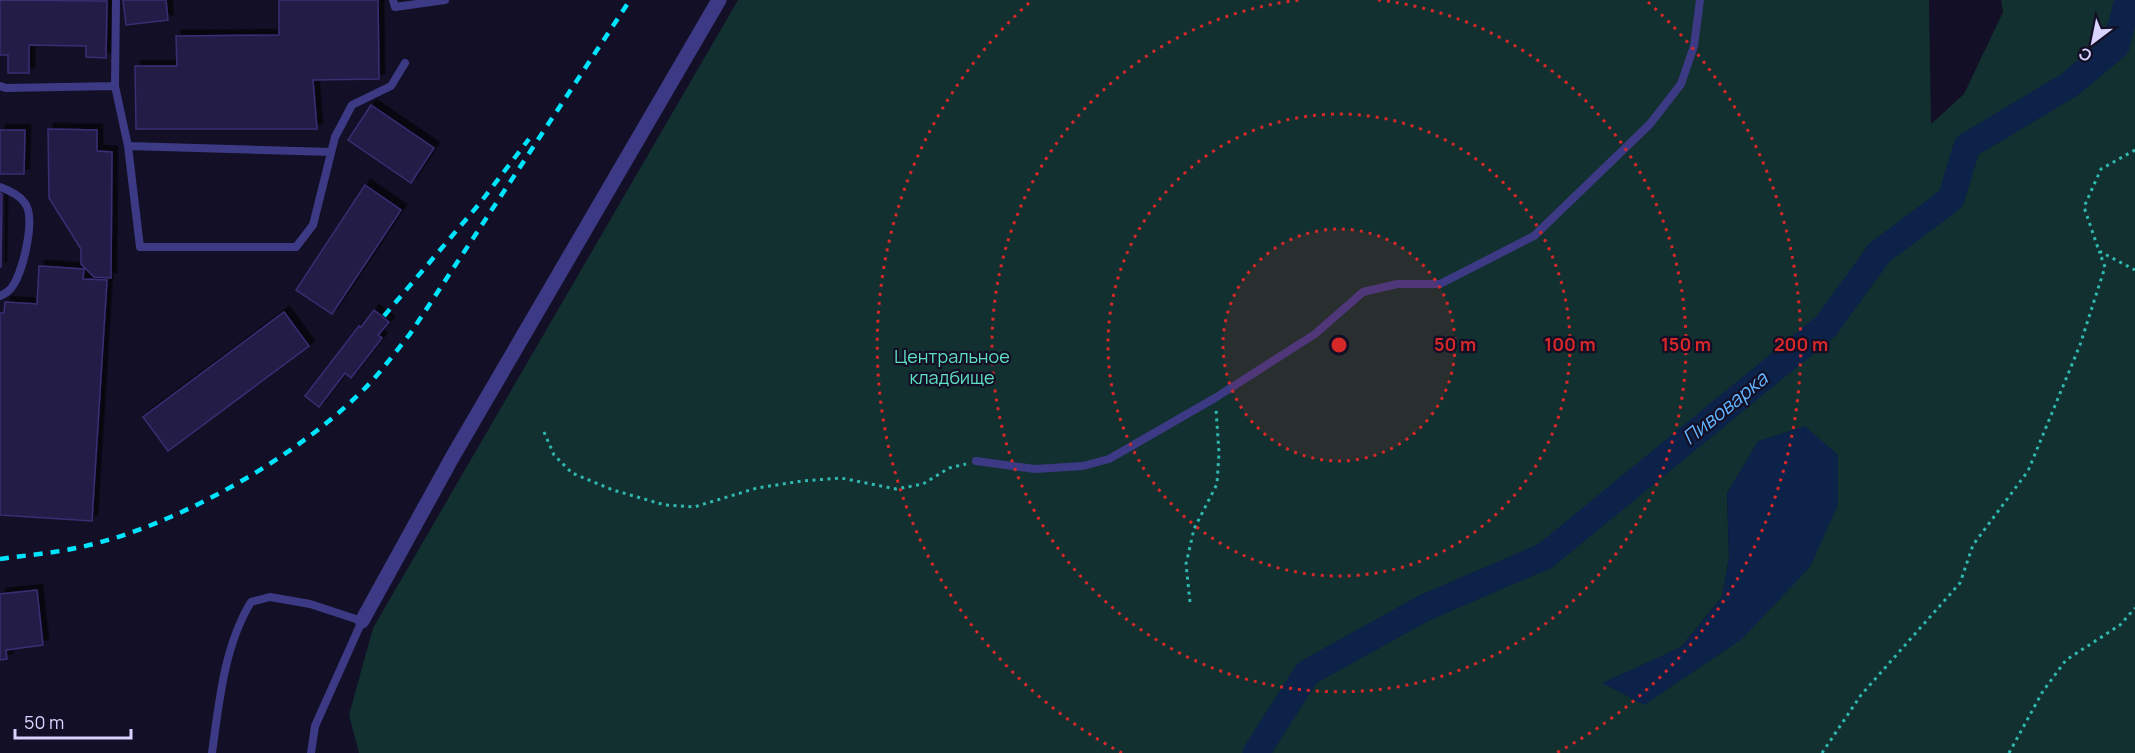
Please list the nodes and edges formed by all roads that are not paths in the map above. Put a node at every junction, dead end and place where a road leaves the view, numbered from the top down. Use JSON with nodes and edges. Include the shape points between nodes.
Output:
{"nodes":[{"id":1,"x":117,"y":0,"type":"edge"},
{"id":2,"x":393,"y":0,"type":"edge"},
{"id":3,"x":445,"y":0,"type":"edge"},
{"id":4,"x":719,"y":0,"type":"edge"},
{"id":5,"x":1700,"y":0,"type":"edge"},
{"id":6,"x":405,"y":63,"type":"dead end"},
{"id":7,"x":0,"y":86,"type":"edge"},
{"id":8,"x":115,"y":86,"type":"junction"},
{"id":9,"x":128,"y":146,"type":"junction"},
{"id":10,"x":331,"y":152,"type":"junction"},
{"id":11,"x":0,"y":187,"type":"edge"},
{"id":12,"x":0,"y":296,"type":"edge"},
{"id":13,"x":976,"y":461,"type":"road end"},
{"id":14,"x":363,"y":621,"type":"junction"},
{"id":15,"x":212,"y":753,"type":"edge"},
{"id":16,"x":311,"y":753,"type":"edge"}],
"edges":[{"from":1,"to":8,"type":"lane"},
{"from":2,"to":3,"type":"lane","via":[[395,7]]},
{"from":4,"to":14,"type":"street","via":[[453,456]]},
{"from":5,"to":13,"type":"lane","via":[[1694,45],[1681,84],[1650,124],[1534,236],[1440,284],[1396,284],[1363,292],[1315,334],[1109,459],[1035,469]]},
{"from":6,"to":10,"type":"lane","via":[[391,86],[352,105]]},
{"from":7,"to":8,"type":"lane"},
{"from":8,"to":9,"type":"lane"},
{"from":9,"to":10,"type":"lane"},
{"from":9,"to":10,"type":"lane","via":[[140,247],[296,247],[313,225]]},
{"from":11,"to":12,"type":"lane","via":[[26,203],[31,222],[20,273],[9,292]]},
{"from":14,"to":15,"type":"lane","via":[[310,604],[270,597],[251,602],[239,621],[221,688]]},
{"from":14,"to":16,"type":"lane","via":[[315,726]]}]}
